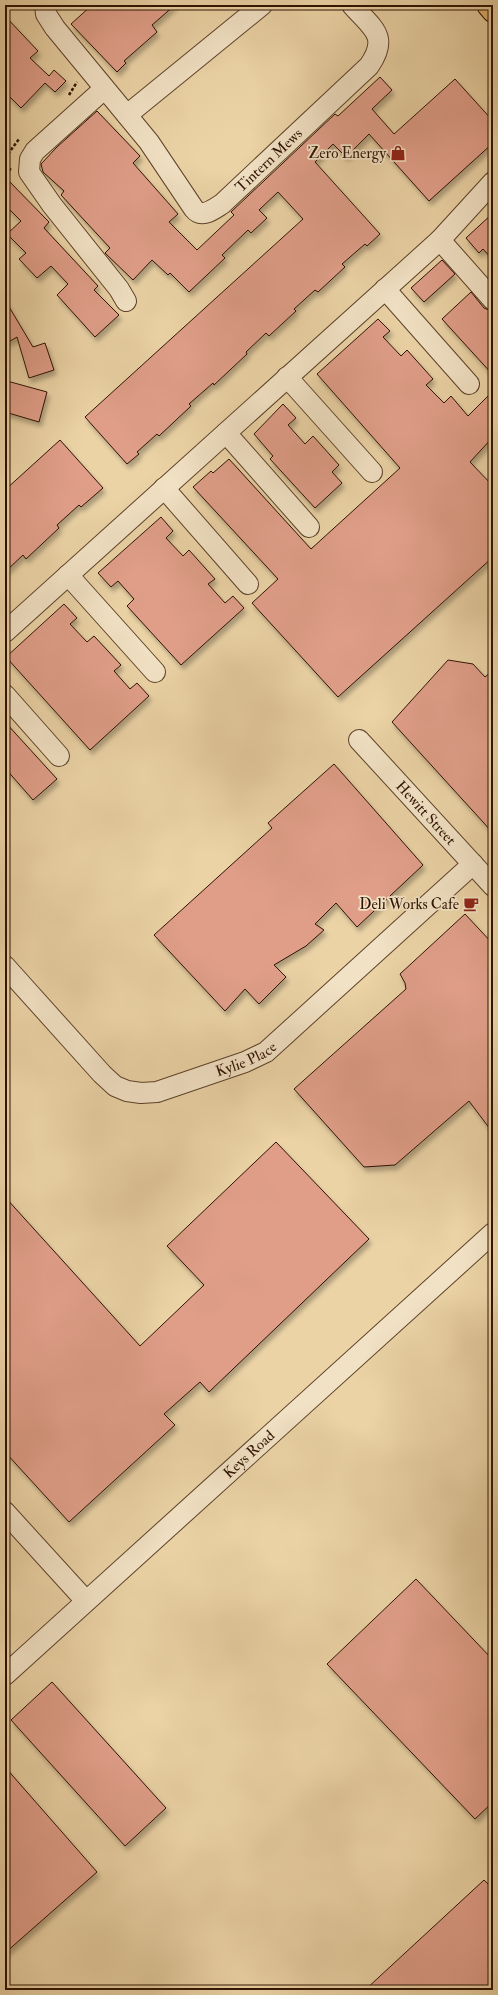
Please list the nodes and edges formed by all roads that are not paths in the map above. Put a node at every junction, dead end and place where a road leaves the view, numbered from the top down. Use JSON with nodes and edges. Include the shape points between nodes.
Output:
{"nodes":[{"id":1,"x":45,"y":5,"type":"edge"},
{"id":2,"x":262,"y":5,"type":"edge"},
{"id":3,"x":352,"y":5,"type":"edge"},
{"id":4,"x":488,"y":5,"type":"edge"},
{"id":5,"x":493,"y":10,"type":"edge"},
{"id":6,"x":104,"y":89,"type":"junction"},
{"id":7,"x":127,"y":115,"type":"junction"},
{"id":8,"x":493,"y":182,"type":"edge"},
{"id":9,"x":440,"y":240,"type":"junction"},
{"id":10,"x":385,"y":289,"type":"junction"},
{"id":11,"x":493,"y":300,"type":"edge"},
{"id":12,"x":126,"y":301,"type":"dead end"},
{"id":13,"x":287,"y":377,"type":"junction"},
{"id":14,"x":469,"y":384,"type":"dead end"},
{"id":15,"x":226,"y":433,"type":"junction"},
{"id":16,"x":372,"y":472,"type":"dead end"},
{"id":17,"x":164,"y":488,"type":"junction"},
{"id":18,"x":309,"y":527,"type":"dead end"},
{"id":19,"x":68,"y":575,"type":"junction"},
{"id":20,"x":248,"y":584,"type":"dead end"},
{"id":21,"x":5,"y":632,"type":"edge"},
{"id":22,"x":155,"y":672,"type":"dead end"},
{"id":23,"x":5,"y":695,"type":"edge"},
{"id":24,"x":359,"y":740,"type":"dead end"},
{"id":25,"x":59,"y":756,"type":"dead end"},
{"id":26,"x":473,"y":864,"type":"junction"},
{"id":27,"x":493,"y":886,"type":"edge"},
{"id":28,"x":5,"y":966,"type":"edge"},
{"id":29,"x":493,"y":1233,"type":"edge"},
{"id":30,"x":5,"y":1512,"type":"edge"},
{"id":31,"x":86,"y":1601,"type":"junction"},
{"id":32,"x":5,"y":1675,"type":"edge"}],
"edges":[{"from":1,"to":6,"type":"street","name":"Tintern Mews","via":[[50,21]]},
{"from":2,"to":7,"type":"street"},
{"from":3,"to":7,"type":"street","name":"Tintern Mews","via":[[376,33],[379,48],[375,56],[360,75],[222,204],[212,210],[196,212],[149,142]]},
{"from":4,"to":5,"type":"main road"},
{"from":6,"to":7,"type":"street","name":"Tintern Mews"},
{"from":6,"to":12,"type":"street","via":[[35,150],[30,159],[29,172]]},
{"from":8,"to":9,"type":"street"},
{"from":9,"to":10,"type":"street"},
{"from":9,"to":11,"type":"street"},
{"from":10,"to":13,"type":"street"},
{"from":10,"to":14,"type":"street"},
{"from":13,"to":15,"type":"street"},
{"from":13,"to":16,"type":"street"},
{"from":15,"to":17,"type":"street"},
{"from":15,"to":18,"type":"street"},
{"from":17,"to":19,"type":"street"},
{"from":17,"to":20,"type":"street"},
{"from":19,"to":21,"type":"street"},
{"from":19,"to":22,"type":"street"},
{"from":23,"to":25,"type":"street"},
{"from":24,"to":26,"type":"street","name":"Hewitt Street"},
{"from":26,"to":27,"type":"street","name":"Hewitt Street"},
{"from":26,"to":28,"type":"street","name":"Kylie Place","via":[[266,1052],[245,1062],[157,1092],[141,1094],[115,1086]]},
{"from":29,"to":31,"type":"street","name":"Keys Road"},
{"from":30,"to":31,"type":"street"},
{"from":31,"to":32,"type":"street","name":"Keys Road"}]}
